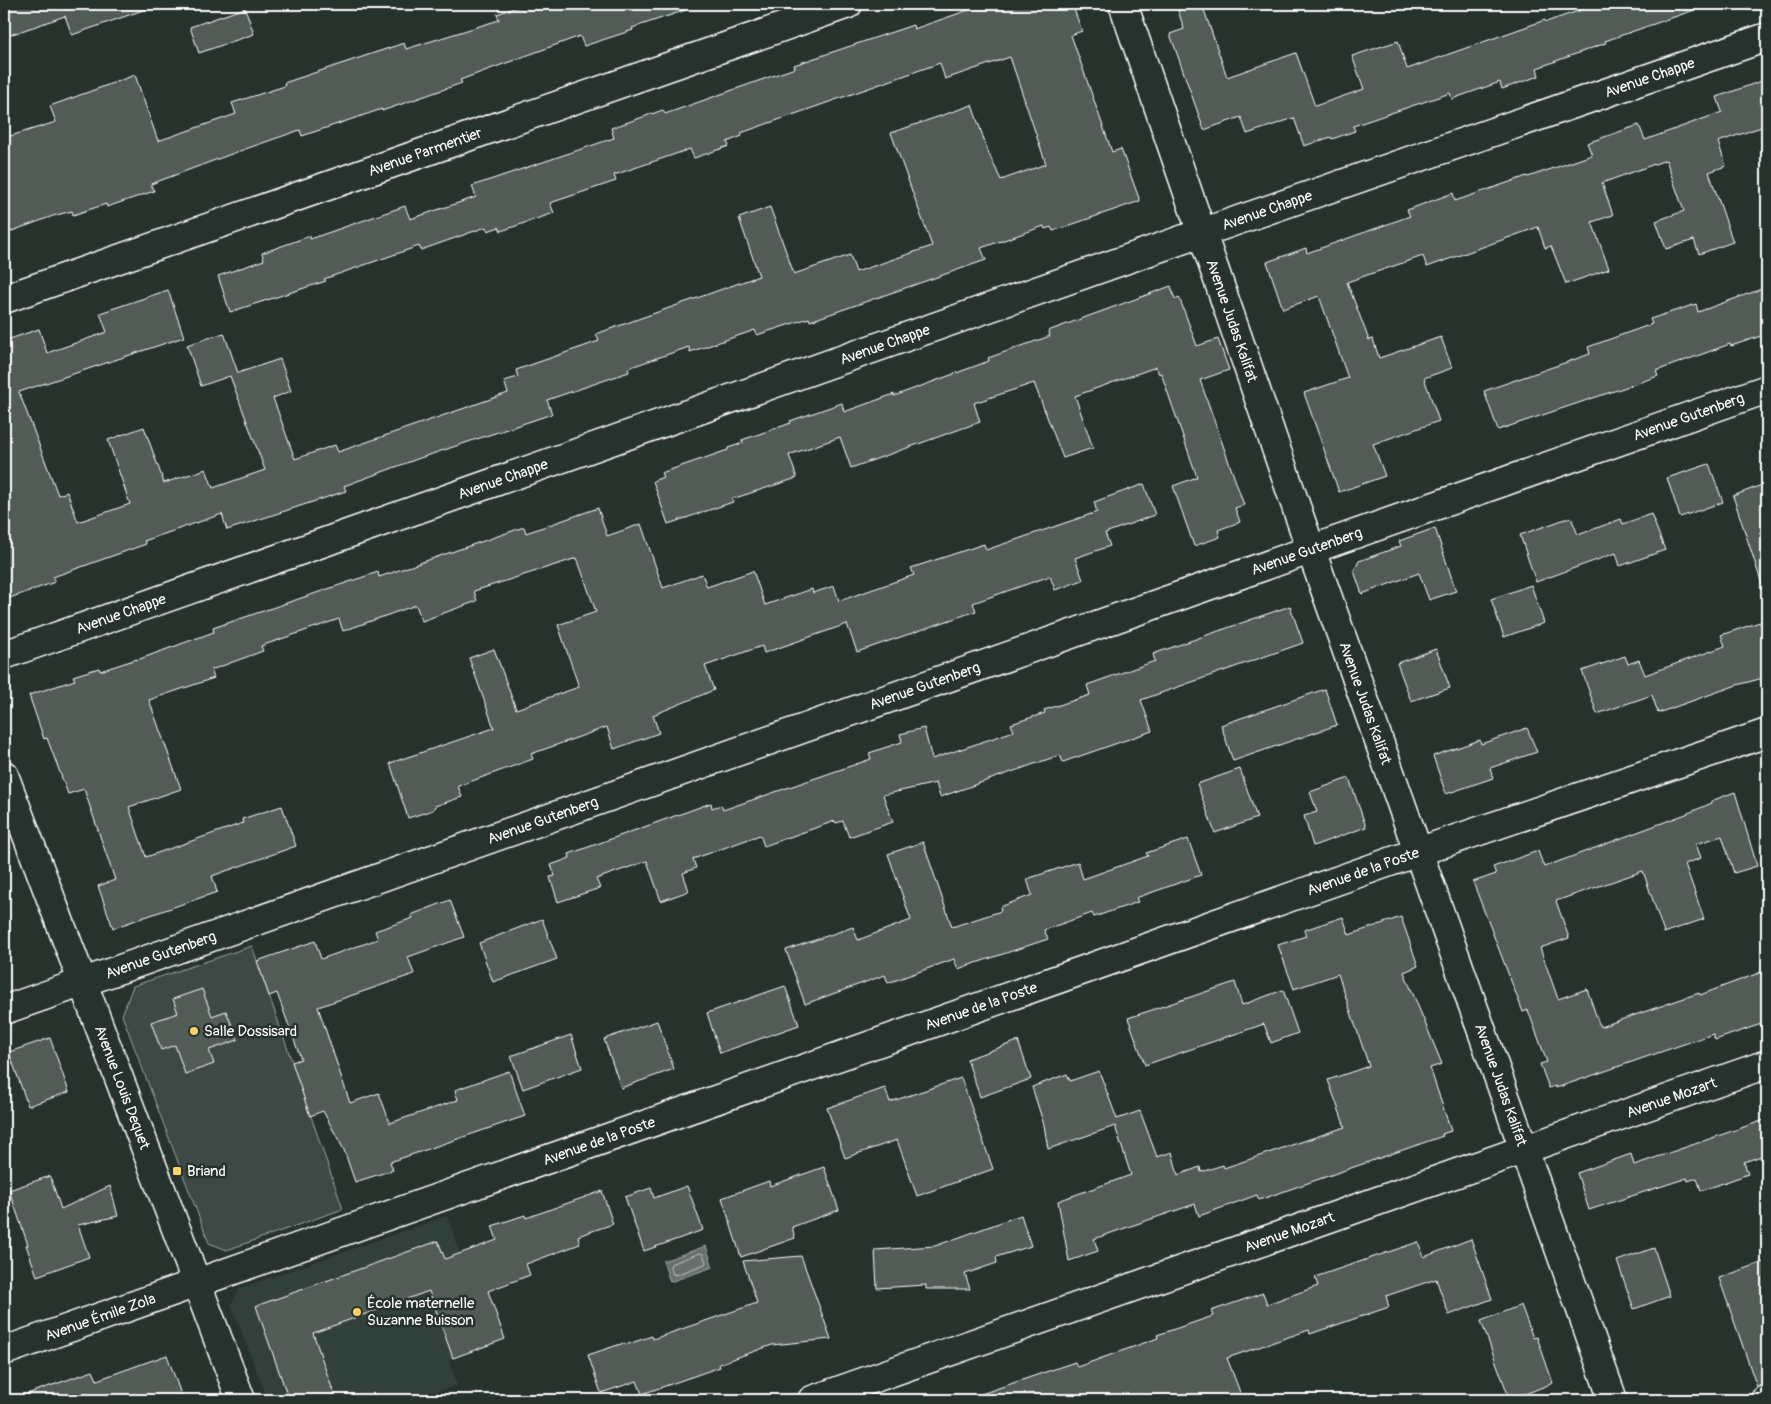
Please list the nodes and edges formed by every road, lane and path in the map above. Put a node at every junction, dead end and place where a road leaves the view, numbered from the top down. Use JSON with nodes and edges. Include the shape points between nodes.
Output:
{"nodes":[{"id":1,"x":848,"y":4,"type":"edge"},
{"id":2,"x":1122,"y":4,"type":"edge"},
{"id":3,"x":1767,"y":37,"type":"edge"},
{"id":4,"x":1202,"y":233,"type":"junction"},
{"id":5,"x":4,"y":300,"type":"edge"},
{"id":6,"x":1767,"y":389,"type":"edge"},
{"id":7,"x":1311,"y":550,"type":"junction"},
{"id":8,"x":4,"y":655,"type":"edge"},
{"id":9,"x":1767,"y":733,"type":"edge"},
{"id":10,"x":4,"y":775,"type":"edge"},
{"id":11,"x":1420,"y":852,"type":"junction"},
{"id":12,"x":83,"y":982,"type":"junction"},
{"id":13,"x":4,"y":1010,"type":"edge"},
{"id":14,"x":1767,"y":1064,"type":"edge"},
{"id":15,"x":1524,"y":1151,"type":"junction"},
{"id":16,"x":197,"y":1284,"type":"junction"},
{"id":17,"x":4,"y":1351,"type":"edge"},
{"id":18,"x":241,"y":1400,"type":"edge"},
{"id":19,"x":812,"y":1400,"type":"edge"},
{"id":20,"x":1613,"y":1400,"type":"edge"}],
"edges":[{"from":1,"to":5,"type":"street","name":"Avenue Parmentier"},
{"from":2,"to":4,"type":"street","name":"Avenue Judas Kalifat"},
{"from":3,"to":4,"type":"street","name":"Avenue Chappe"},
{"from":4,"to":7,"type":"street","name":"Avenue Judas Kalifat"},
{"from":4,"to":8,"type":"street","name":"Avenue Chappe"},
{"from":6,"to":7,"type":"street","name":"Avenue Gutenberg"},
{"from":7,"to":11,"type":"street","name":"Avenue Judas Kalifat"},
{"from":7,"to":12,"type":"street","name":"Avenue Gutenberg"},
{"from":9,"to":11,"type":"street","name":"Avenue de la Poste"},
{"from":10,"to":12,"type":"street","name":"Avenue Louis Dequet"},
{"from":11,"to":15,"type":"street","name":"Avenue Judas Kalifat"},
{"from":11,"to":16,"type":"street","name":"Avenue de la Poste"},
{"from":12,"to":13,"type":"street","name":"Avenue Gutenberg"},
{"from":12,"to":16,"type":"street","name":"Avenue Louis Dequet"},
{"from":14,"to":15,"type":"street","name":"Avenue Mozart"},
{"from":15,"to":19,"type":"street","name":"Avenue Mozart"},
{"from":15,"to":20,"type":"street","name":"Avenue Judas Kalifat"},
{"from":16,"to":17,"type":"street","name":"Avenue Émile Zola"},
{"from":16,"to":18,"type":"street","name":"Avenue Louis Dequet"}]}
